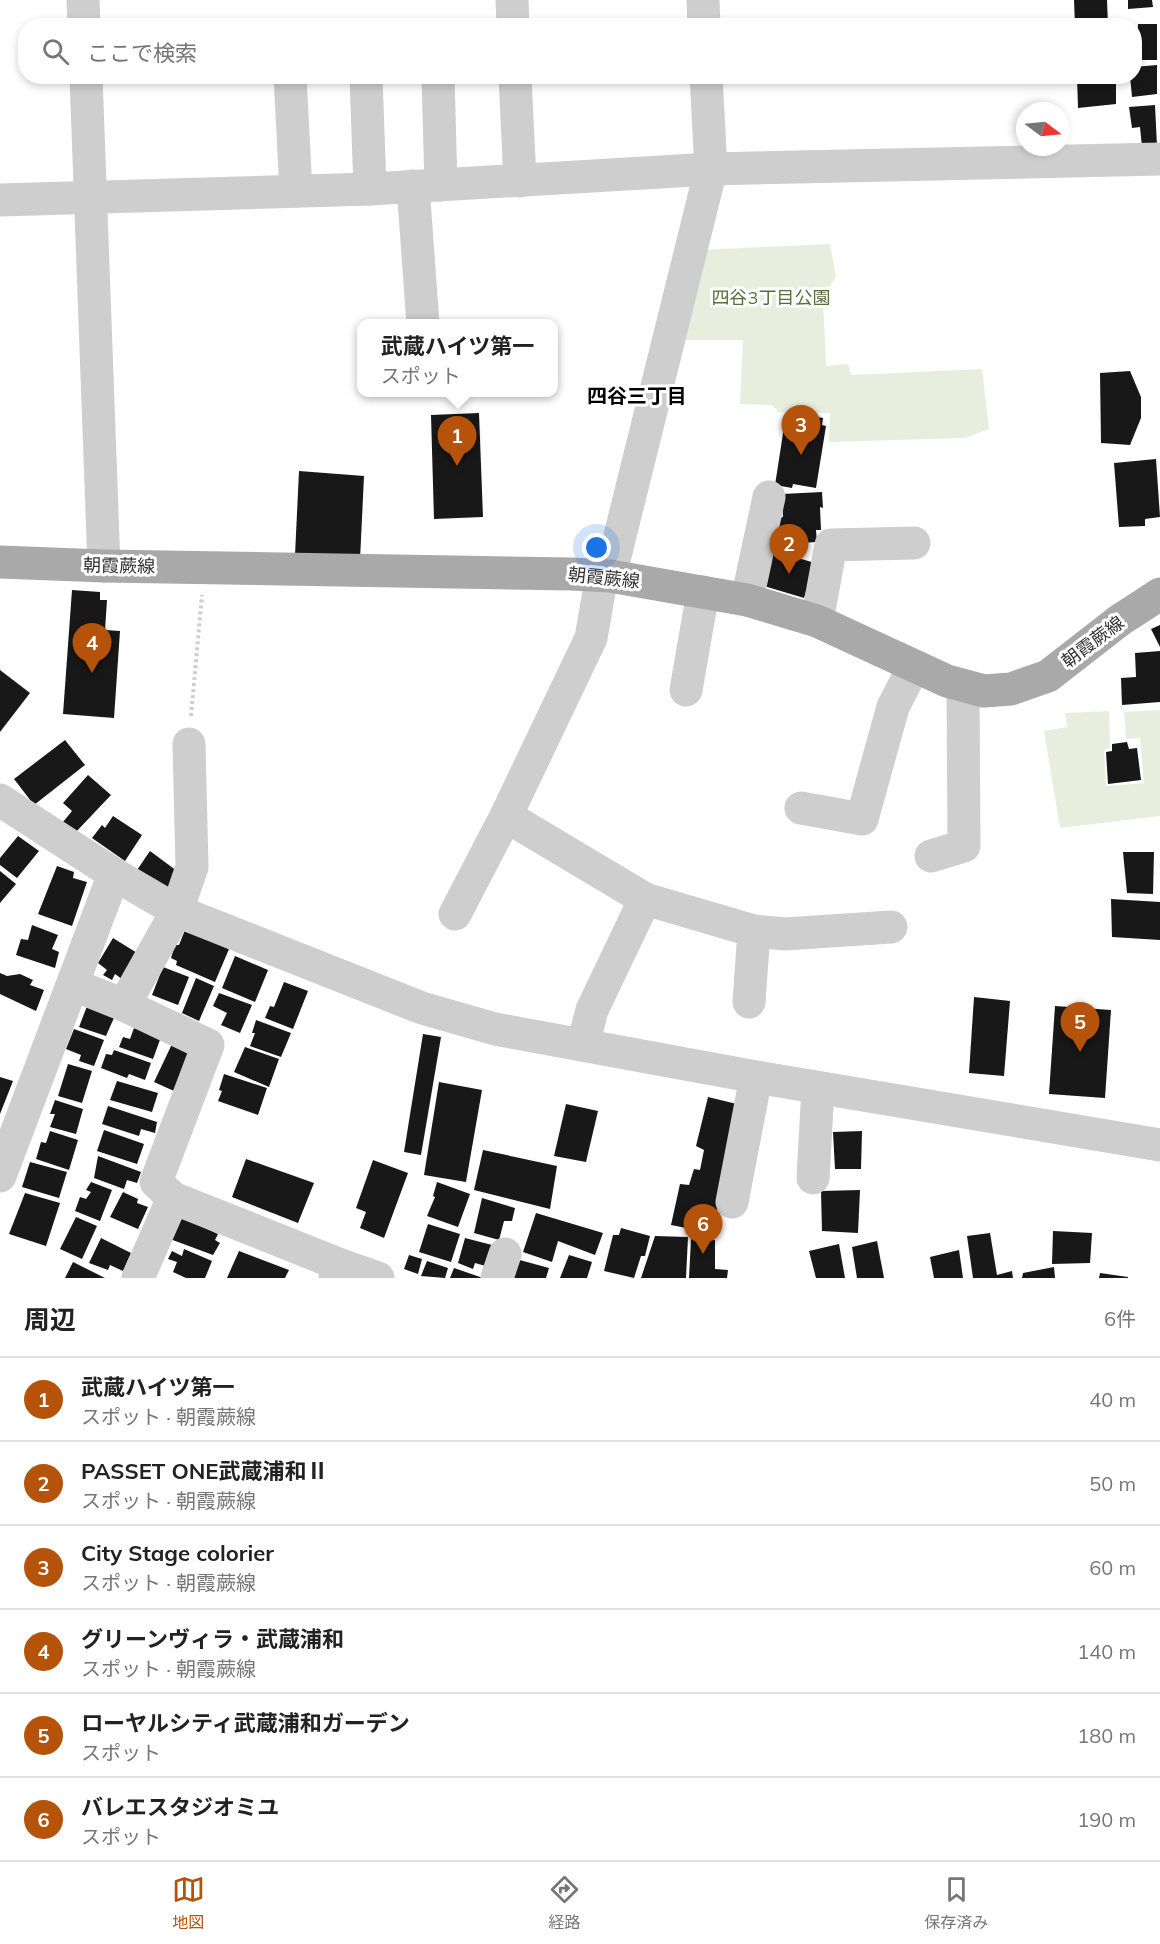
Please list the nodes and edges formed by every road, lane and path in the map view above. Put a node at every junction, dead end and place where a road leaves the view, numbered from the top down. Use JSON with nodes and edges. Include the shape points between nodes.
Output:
{"nodes":[{"id":1,"x":83,"y":0,"type":"edge"},
{"id":2,"x":512,"y":0,"type":"edge"},
{"id":3,"x":703,"y":0,"type":"edge"},
{"id":4,"x":84,"y":18,"type":"edge"},
{"id":5,"x":513,"y":18,"type":"edge"},
{"id":6,"x":704,"y":18,"type":"edge"},
{"id":7,"x":86,"y":84,"type":"edge"},
{"id":8,"x":290,"y":84,"type":"edge"},
{"id":9,"x":366,"y":84,"type":"edge"},
{"id":10,"x":437,"y":84,"type":"edge"},
{"id":11,"x":515,"y":84,"type":"edge"},
{"id":12,"x":706,"y":84,"type":"edge"},
{"id":13,"x":1160,"y":159,"type":"edge"},
{"id":14,"x":711,"y":169,"type":"junction"},
{"id":15,"x":520,"y":181,"type":"junction"},
{"id":16,"x":427,"y":186,"type":"junction"},
{"id":17,"x":370,"y":189,"type":"junction"},
{"id":18,"x":296,"y":191,"type":"junction"},
{"id":19,"x":90,"y":198,"type":"junction"},
{"id":20,"x":0,"y":200,"type":"edge"},
{"id":21,"x":423,"y":319,"type":"edge"},
{"id":22,"x":769,"y":497,"type":"dead end"},
{"id":23,"x":914,"y":543,"type":"dead end"},
{"id":24,"x":0,"y":562,"type":"edge"},
{"id":25,"x":104,"y":566,"type":"junction"},
{"id":26,"x":205,"y":568,"type":"junction"},
{"id":27,"x":606,"y":576,"type":"junction"},
{"id":28,"x":703,"y":592,"type":"junction"},
{"id":29,"x":1160,"y":594,"type":"edge"},
{"id":30,"x":747,"y":600,"type":"junction"},
{"id":31,"x":817,"y":621,"type":"junction"},
{"id":32,"x":914,"y":666,"type":"junction"},
{"id":33,"x":963,"y":686,"type":"junction"},
{"id":34,"x":686,"y":690,"type":"dead end"},
{"id":35,"x":189,"y":744,"type":"joint"},
{"id":36,"x":801,"y":808,"type":"dead end"},
{"id":37,"x":5,"y":814,"type":"edge"},
{"id":38,"x":506,"y":816,"type":"junction"},
{"id":39,"x":932,"y":856,"type":"dead end"},
{"id":40,"x":114,"y":874,"type":"junction"},
{"id":41,"x":645,"y":899,"type":"junction"},
{"id":42,"x":177,"y":911,"type":"junction"},
{"id":43,"x":455,"y":914,"type":"dead end"},
{"id":44,"x":891,"y":927,"type":"dead end"},
{"id":45,"x":754,"y":931,"type":"junction"},
{"id":46,"x":74,"y":986,"type":"junction"},
{"id":47,"x":749,"y":1002,"type":"dead end"},
{"id":48,"x":124,"y":1005,"type":"junction"},
{"id":49,"x":583,"y":1045,"type":"junction"},
{"id":50,"x":756,"y":1077,"type":"junction"},
{"id":51,"x":818,"y":1088,"type":"junction"},
{"id":52,"x":1160,"y":1145,"type":"edge"},
{"id":53,"x":3,"y":1162,"type":"edge"},
{"id":54,"x":813,"y":1178,"type":"dead end"},
{"id":55,"x":173,"y":1198,"type":"junction"},
{"id":56,"x":732,"y":1202,"type":"dead end"},
{"id":57,"x":338,"y":1272,"type":"edge"},
{"id":58,"x":138,"y":1278,"type":"edge"},
{"id":59,"x":378,"y":1278,"type":"edge"}],
"edges":[{"from":1,"to":4,"type":"street"},
{"from":2,"to":5,"type":"street"},
{"from":3,"to":6,"type":"street"},
{"from":7,"to":19,"type":"street"},
{"from":8,"to":18,"type":"street"},
{"from":9,"to":17,"type":"street"},
{"from":10,"to":16,"type":"street"},
{"from":11,"to":15,"type":"street"},
{"from":12,"to":14,"type":"street"},
{"from":13,"to":14,"type":"street"},
{"from":14,"to":15,"type":"street"},
{"from":14,"to":27,"type":"street"},
{"from":15,"to":16,"type":"street"},
{"from":16,"to":17,"type":"street"},
{"from":16,"to":21,"type":"street"},
{"from":17,"to":18,"type":"street"},
{"from":18,"to":19,"type":"street"},
{"from":19,"to":20,"type":"street"},
{"from":19,"to":25,"type":"street"},
{"from":22,"to":30,"type":"street"},
{"from":23,"to":31,"type":"street","via":[[831,545]]},
{"from":24,"to":25,"type":"main road","name":"朝霞蕨線"},
{"from":25,"to":26,"type":"main road","name":"朝霞蕨線"},
{"from":26,"to":27,"type":"main road","name":"朝霞蕨線"},
{"from":26,"to":35,"type":"path"},
{"from":27,"to":28,"type":"main road","name":"朝霞蕨線"},
{"from":27,"to":38,"type":"street","via":[[591,638]]},
{"from":28,"to":30,"type":"main road","name":"朝霞蕨線"},
{"from":28,"to":34,"type":"street"},
{"from":29,"to":33,"type":"main road","name":"朝霞蕨線","via":[[1048,676],[1011,689],[984,691]]},
{"from":30,"to":31,"type":"main road","name":"朝霞蕨線"},
{"from":31,"to":32,"type":"main road","name":"朝霞蕨線"},
{"from":32,"to":33,"type":"main road","name":"朝霞蕨線"},
{"from":32,"to":36,"type":"street","via":[[893,707],[862,819]]},
{"from":33,"to":39,"type":"street","via":[[964,846]]},
{"from":35,"to":42,"type":"street","via":[[192,867]]},
{"from":37,"to":40,"type":"street"},
{"from":38,"to":41,"type":"street"},
{"from":38,"to":43,"type":"street"},
{"from":40,"to":42,"type":"street"},
{"from":40,"to":46,"type":"street"},
{"from":41,"to":45,"type":"street"},
{"from":41,"to":49,"type":"street","via":[[592,1010]]},
{"from":42,"to":48,"type":"street"},
{"from":42,"to":49,"type":"street","via":[[422,1008],[495,1029]]},
{"from":44,"to":45,"type":"street","via":[[785,934]]},
{"from":45,"to":47,"type":"street"},
{"from":46,"to":48,"type":"street"},
{"from":46,"to":53,"type":"street"},
{"from":48,"to":55,"type":"street","via":[[208,1045],[156,1182]]},
{"from":49,"to":50,"type":"street"},
{"from":50,"to":51,"type":"street"},
{"from":50,"to":56,"type":"street"},
{"from":51,"to":52,"type":"street"},
{"from":51,"to":54,"type":"street"},
{"from":55,"to":57,"type":"street"},
{"from":55,"to":58,"type":"street"},
{"from":57,"to":59,"type":"street"}]}
